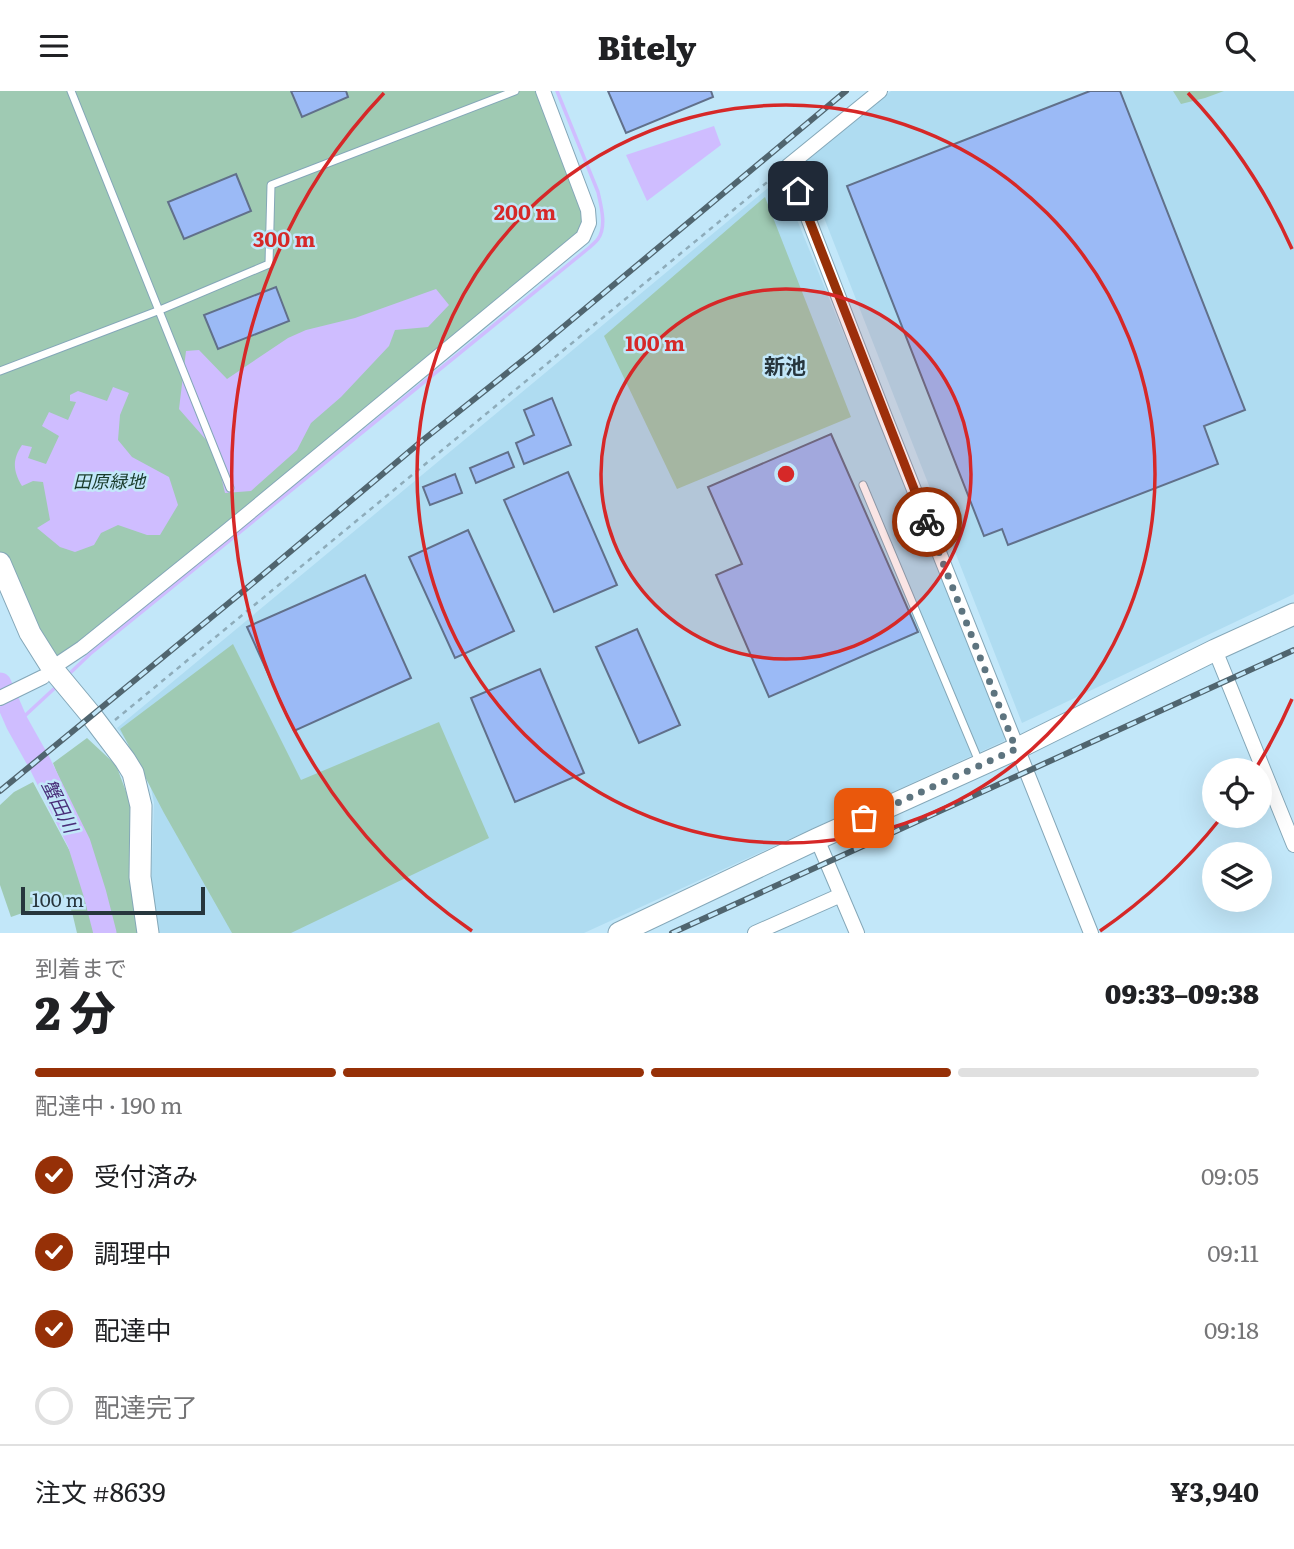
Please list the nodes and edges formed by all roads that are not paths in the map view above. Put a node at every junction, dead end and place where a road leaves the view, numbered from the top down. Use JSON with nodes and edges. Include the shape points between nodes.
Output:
{"nodes":[{"id":1,"x":71,"y":91,"type":"edge"},
{"id":2,"x":515,"y":91,"type":"edge"},
{"id":3,"x":543,"y":91,"type":"edge"},
{"id":4,"x":880,"y":91,"type":"edge"},
{"id":5,"x":160,"y":310,"type":"junction"},
{"id":6,"x":0,"y":371,"type":"edge"},
{"id":7,"x":863,"y":485,"type":"dead end"},
{"id":8,"x":230,"y":488,"type":"dead end"},
{"id":9,"x":0,"y":563,"type":"edge"},
{"id":10,"x":1294,"y":614,"type":"edge"},
{"id":11,"x":1215,"y":650,"type":"junction"},
{"id":12,"x":47,"y":672,"type":"junction"},
{"id":13,"x":0,"y":698,"type":"edge"},
{"id":14,"x":1016,"y":749,"type":"junction"},
{"id":15,"x":980,"y":765,"type":"junction"},
{"id":16,"x":817,"y":839,"type":"junction"},
{"id":17,"x":1294,"y":845,"type":"edge"},
{"id":18,"x":841,"y":895,"type":"junction"},
{"id":19,"x":148,"y":933,"type":"edge"},
{"id":20,"x":619,"y":933,"type":"edge"},
{"id":21,"x":755,"y":933,"type":"edge"},
{"id":22,"x":857,"y":933,"type":"edge"},
{"id":23,"x":1091,"y":933,"type":"edge"}],
"edges":[{"from":1,"to":5,"type":"lane"},
{"from":2,"to":5,"type":"lane","via":[[271,185],[268,264]]},
{"from":3,"to":12,"type":"street","via":[[589,210],[583,237],[227,531]]},
{"from":4,"to":14,"type":"street","via":[[788,166]]},
{"from":5,"to":6,"type":"lane"},
{"from":5,"to":8,"type":"lane"},
{"from":7,"to":15,"type":"lane"},
{"from":9,"to":12,"type":"street"},
{"from":10,"to":11,"type":"street"},
{"from":11,"to":14,"type":"street"},
{"from":11,"to":17,"type":"street"},
{"from":12,"to":13,"type":"street"},
{"from":12,"to":19,"type":"street","via":[[75,697],[133,773],[141,806],[140,877]]},
{"from":14,"to":15,"type":"street"},
{"from":14,"to":23,"type":"street"},
{"from":15,"to":16,"type":"street"},
{"from":16,"to":18,"type":"street"},
{"from":16,"to":20,"type":"street"},
{"from":18,"to":21,"type":"street"},
{"from":18,"to":22,"type":"street"}]}
